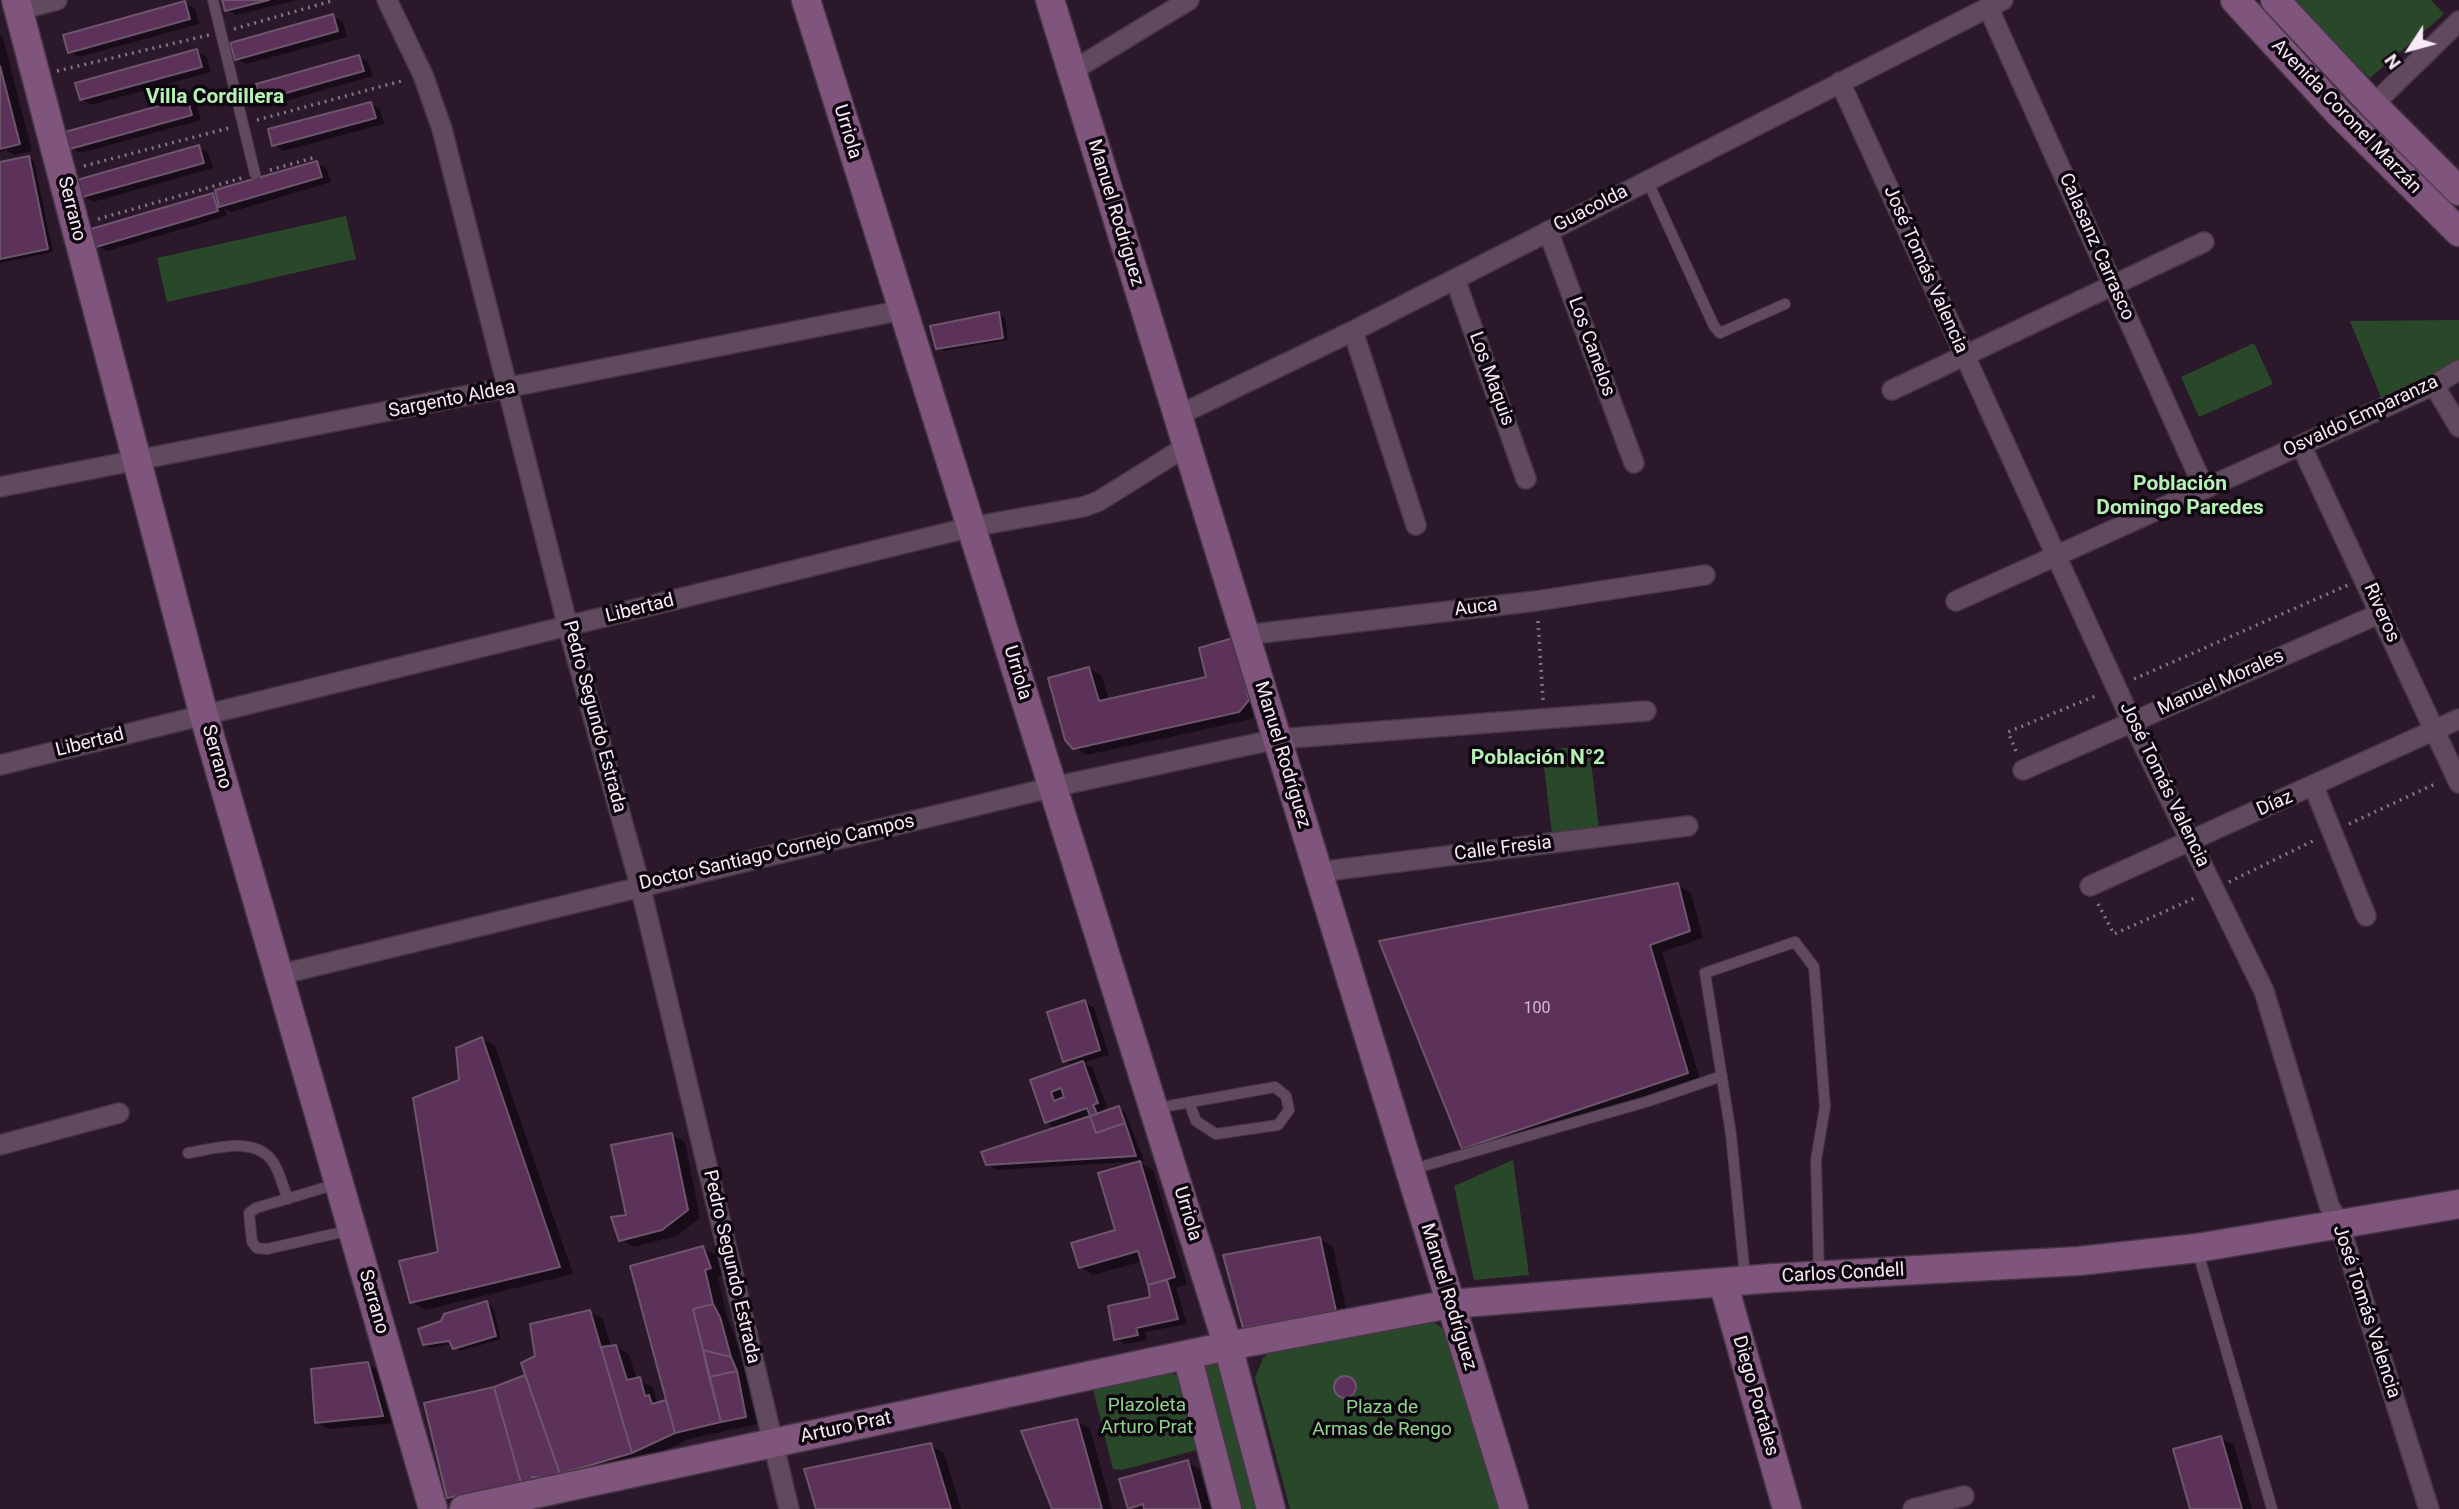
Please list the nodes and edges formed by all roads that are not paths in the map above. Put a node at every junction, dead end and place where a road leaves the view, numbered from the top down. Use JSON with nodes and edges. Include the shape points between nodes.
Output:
{"nodes":[{"id":1,"x":213,"y":0,"type":"edge"},
{"id":2,"x":387,"y":0,"type":"edge"},
{"id":3,"x":806,"y":0,"type":"edge"},
{"id":4,"x":1051,"y":0,"type":"edge"},
{"id":5,"x":1189,"y":0,"type":"edge"},
{"id":6,"x":2235,"y":0,"type":"edge"},
{"id":7,"x":2275,"y":0,"type":"edge"},
{"id":8,"x":36,"y":3,"type":"edge"},
{"id":9,"x":1995,"y":4,"type":"edge"},
{"id":10,"x":2459,"y":21,"type":"edge"},
{"id":11,"x":1072,"y":71,"type":"junction"},
{"id":12,"x":1840,"y":82,"type":"junction"},
{"id":13,"x":2373,"y":105,"type":"junction"},
{"id":14,"x":255,"y":174,"type":"road end"},
{"id":15,"x":1647,"y":180,"type":"junction"},
{"id":16,"x":2459,"y":191,"type":"edge"},
{"id":17,"x":1548,"y":231,"type":"junction"},
{"id":18,"x":2459,"y":232,"type":"edge"},
{"id":19,"x":2204,"y":242,"type":"dead end"},
{"id":20,"x":1455,"y":279,"type":"junction"},
{"id":21,"x":2113,"y":285,"type":"junction"},
{"id":22,"x":1784,"y":304,"type":"dead end"},
{"id":23,"x":903,"y":310,"type":"junction"},
{"id":24,"x":1353,"y":331,"type":"junction"},
{"id":25,"x":1964,"y":356,"type":"junction"},
{"id":26,"x":2459,"y":370,"type":"edge"},
{"id":27,"x":2434,"y":385,"type":"junction"},
{"id":28,"x":508,"y":389,"type":"junction"},
{"id":29,"x":1892,"y":390,"type":"dead end"},
{"id":30,"x":1177,"y":416,"type":"junction"},
{"id":31,"x":2459,"y":427,"type":"edge"},
{"id":32,"x":2301,"y":445,"type":"junction"},
{"id":33,"x":1187,"y":446,"type":"junction"},
{"id":34,"x":136,"y":461,"type":"junction"},
{"id":35,"x":1634,"y":463,"type":"dead end"},
{"id":36,"x":1527,"y":480,"type":"dead end"},
{"id":37,"x":0,"y":487,"type":"edge"},
{"id":38,"x":2204,"y":488,"type":"junction"},
{"id":39,"x":1416,"y":525,"type":"dead end"},
{"id":40,"x":971,"y":527,"type":"junction"},
{"id":41,"x":2057,"y":554,"type":"junction"},
{"id":42,"x":1705,"y":575,"type":"dead end"},
{"id":43,"x":1956,"y":601,"type":"dead end"},
{"id":44,"x":2381,"y":613,"type":"junction"},
{"id":45,"x":568,"y":627,"type":"junction"},
{"id":46,"x":1245,"y":635,"type":"junction"},
{"id":47,"x":1646,"y":711,"type":"dead end"},
{"id":48,"x":204,"y":716,"type":"junction"},
{"id":49,"x":2459,"y":719,"type":"edge"},
{"id":50,"x":2132,"y":722,"type":"junction"},
{"id":51,"x":2436,"y":730,"type":"junction"},
{"id":52,"x":1277,"y":739,"type":"junction"},
{"id":53,"x":0,"y":765,"type":"edge"},
{"id":54,"x":2023,"y":769,"type":"road end"},
{"id":55,"x":2457,"y":779,"type":"edge"},
{"id":56,"x":1053,"y":787,"type":"junction"},
{"id":57,"x":2314,"y":787,"type":"junction"},
{"id":58,"x":1688,"y":826,"type":"dead end"},
{"id":59,"x":2189,"y":841,"type":"junction"},
{"id":60,"x":1318,"y":873,"type":"junction"},
{"id":61,"x":640,"y":886,"type":"junction"},
{"id":62,"x":2090,"y":886,"type":"road end"},
{"id":63,"x":2366,"y":916,"type":"dead end"},
{"id":64,"x":278,"y":975,"type":"junction"},
{"id":65,"x":1722,"y":1076,"type":"junction"},
{"id":66,"x":1189,"y":1102,"type":"junction"},
{"id":67,"x":1153,"y":1108,"type":"junction"},
{"id":68,"x":120,"y":1112,"type":"dead end"},
{"id":69,"x":0,"y":1144,"type":"edge"},
{"id":70,"x":188,"y":1153,"type":"dead end"},
{"id":71,"x":1409,"y":1170,"type":"junction"},
{"id":72,"x":338,"y":1184,"type":"junction"},
{"id":73,"x":288,"y":1199,"type":"junction"},
{"id":74,"x":2459,"y":1204,"type":"edge"},
{"id":75,"x":2339,"y":1223,"type":"junction"},
{"id":76,"x":352,"y":1230,"type":"junction"},
{"id":77,"x":2197,"y":1248,"type":"junction"},
{"id":78,"x":1819,"y":1275,"type":"junction"},
{"id":79,"x":1734,"y":1281,"type":"junction"},
{"id":80,"x":1450,"y":1304,"type":"junction"},
{"id":81,"x":1228,"y":1346,"type":"junction"},
{"id":82,"x":1186,"y":1355,"type":"junction"},
{"id":83,"x":773,"y":1444,"type":"junction"},
{"id":84,"x":1964,"y":1496,"type":"dead end"},
{"id":85,"x":433,"y":1509,"type":"edge"},
{"id":86,"x":464,"y":1509,"type":"edge"},
{"id":87,"x":789,"y":1509,"type":"edge"},
{"id":88,"x":1227,"y":1509,"type":"edge"},
{"id":89,"x":1271,"y":1509,"type":"edge"},
{"id":90,"x":1514,"y":1509,"type":"edge"},
{"id":91,"x":1787,"y":1509,"type":"edge"},
{"id":92,"x":1913,"y":1509,"type":"edge"},
{"id":93,"x":2272,"y":1509,"type":"edge"},
{"id":94,"x":2429,"y":1509,"type":"edge"}],
"edges":[{"from":1,"to":14,"type":"lane"},
{"from":2,"to":28,"type":"street","name":"Pedro Segundo Estrada","via":[[433,100]]},
{"from":3,"to":23,"type":"main road","name":"Urriola"},
{"from":4,"to":11,"type":"main road","name":"Manuel Rodríguez"},
{"from":5,"to":11,"type":"street"},
{"from":6,"to":18,"type":"main road","name":"Avenida Coronel Marzán","via":[[2339,113]]},
{"from":7,"to":13,"type":"main road","name":"Avenida Coronel Marzán"},
{"from":8,"to":34,"type":"main road","name":"Serrano","via":[[38,76]]},
{"from":9,"to":12,"type":"street","name":"Guacolda"},
{"from":9,"to":21,"type":"street","name":"Calasanz Carrasco"},
{"from":10,"to":13,"type":"street"},
{"from":11,"to":30,"type":"main road","name":"Manuel Rodríguez"},
{"from":12,"to":15,"type":"street","name":"Guacolda"},
{"from":12,"to":25,"type":"street","name":"José Tomás Valencia"},
{"from":13,"to":16,"type":"main road","name":"Avenida Coronel Marzán"},
{"from":15,"to":17,"type":"street","name":"Guacolda"},
{"from":15,"to":22,"type":"lane","via":[[1720,333]]},
{"from":17,"to":20,"type":"street","name":"Guacolda"},
{"from":17,"to":35,"type":"street","name":"Los Canelos"},
{"from":19,"to":21,"type":"street"},
{"from":20,"to":24,"type":"street","name":"Guacolda"},
{"from":20,"to":36,"type":"street","name":"Los Maquis"},
{"from":21,"to":25,"type":"street"},
{"from":21,"to":38,"type":"street","name":"Calasanz Carrasco"},
{"from":23,"to":28,"type":"street","name":"Sargento Aldea"},
{"from":23,"to":40,"type":"main road","name":"Urriola"},
{"from":24,"to":30,"type":"street","name":"Guacolda"},
{"from":24,"to":39,"type":"street"},
{"from":25,"to":29,"type":"street"},
{"from":25,"to":41,"type":"street","name":"José Tomás Valencia"},
{"from":26,"to":27,"type":"street","name":"Osvaldo Emparanza"},
{"from":27,"to":31,"type":"street"},
{"from":27,"to":32,"type":"street","name":"Osvaldo Emparanza"},
{"from":28,"to":34,"type":"street","name":"Sargento Aldea"},
{"from":28,"to":45,"type":"street","name":"Pedro Segundo Estrada"},
{"from":30,"to":33,"type":"main road","name":"Manuel Rodríguez"},
{"from":32,"to":38,"type":"street","name":"Osvaldo Emparanza"},
{"from":32,"to":44,"type":"street","name":"Riveros"},
{"from":33,"to":40,"type":"street","name":"Libertad","via":[[1083,507]]},
{"from":33,"to":46,"type":"main road","name":"Manuel Rodríguez"},
{"from":34,"to":37,"type":"street","name":"Sargento Aldea"},
{"from":34,"to":48,"type":"main road","name":"Serrano"},
{"from":38,"to":41,"type":"street","name":"Osvaldo Emparanza"},
{"from":40,"to":45,"type":"street","name":"Libertad"},
{"from":40,"to":56,"type":"main road","name":"Urriola"},
{"from":41,"to":43,"type":"street","name":"Osvaldo Emparanza"},
{"from":41,"to":50,"type":"street","name":"José Tomás Valencia"},
{"from":42,"to":46,"type":"street","name":"Auca","via":[[1536,601]]},
{"from":44,"to":50,"type":"street","name":"Manuel Morales"},
{"from":44,"to":51,"type":"street","name":"Riveros"},
{"from":45,"to":48,"type":"street","name":"Libertad"},
{"from":45,"to":61,"type":"street","name":"Pedro Segundo Estrada"},
{"from":46,"to":52,"type":"main road","name":"Manuel Rodríguez"},
{"from":47,"to":52,"type":"street","name":"Doctor Santiago Cornejo Campos"},
{"from":48,"to":53,"type":"street","name":"Libertad"},
{"from":48,"to":64,"type":"main road","name":"Serrano"},
{"from":49,"to":51,"type":"street","name":"Díaz"},
{"from":50,"to":54,"type":"street","name":"Manuel Morales"},
{"from":50,"to":59,"type":"street","name":"José Tomás Valencia"},
{"from":51,"to":55,"type":"street","name":"Riveros"},
{"from":51,"to":57,"type":"street","name":"Díaz"},
{"from":52,"to":56,"type":"street","name":"Doctor Santiago Cornejo Campos"},
{"from":52,"to":60,"type":"main road","name":"Manuel Rodríguez"},
{"from":56,"to":61,"type":"street","name":"Doctor Santiago Cornejo Campos"},
{"from":56,"to":67,"type":"main road","name":"Urriola"},
{"from":57,"to":59,"type":"street","name":"Díaz"},
{"from":57,"to":63,"type":"street"},
{"from":58,"to":60,"type":"street","name":"Calle Fresia"},
{"from":59,"to":62,"type":"street","name":"Díaz"},
{"from":59,"to":75,"type":"street","name":"José Tomás Valencia","via":[[2264,991],[2329,1205]]},
{"from":60,"to":71,"type":"main road","name":"Manuel Rodríguez"},
{"from":61,"to":64,"type":"street","name":"Doctor Santiago Cornejo Campos"},
{"from":61,"to":83,"type":"street","name":"Pedro Segundo Estrada"},
{"from":64,"to":72,"type":"main road","name":"Serrano"},
{"from":65,"to":71,"type":"lane"},
{"from":65,"to":78,"type":"lane","via":[[1706,973],[1795,942],[1814,967],[1825,1107],[1815,1160]]},
{"from":65,"to":79,"type":"lane","via":[[1731,1134]]},
{"from":66,"to":66,"type":"lane","via":[[1275,1087],[1286,1097],[1289,1110],[1278,1125],[1216,1134],[1196,1121]]},
{"from":66,"to":67,"type":"lane"},
{"from":67,"to":81,"type":"main road","name":"Urriola"},
{"from":68,"to":69,"type":"street"},
{"from":70,"to":73,"type":"lane","via":[[254,1147],[273,1161]]},
{"from":71,"to":80,"type":"main road","name":"Manuel Rodríguez"},
{"from":72,"to":73,"type":"lane"},
{"from":72,"to":76,"type":"main road","name":"Serrano"},
{"from":73,"to":76,"type":"lane","via":[[249,1213],[252,1242],[257,1248]]},
{"from":74,"to":75,"type":"main road","name":"Carlos Condell"},
{"from":75,"to":77,"type":"main road","name":"Carlos Condell"},
{"from":75,"to":94,"type":"street","name":"José Tomás Valencia"},
{"from":76,"to":85,"type":"main road","name":"Serrano"},
{"from":77,"to":78,"type":"main road","name":"Carlos Condell","via":[[2079,1261]]},
{"from":77,"to":93,"type":"lane"},
{"from":78,"to":79,"type":"main road","name":"Carlos Condell"},
{"from":79,"to":80,"type":"main road","name":"Carlos Condell"},
{"from":79,"to":91,"type":"main road","name":"Diego Portales"},
{"from":80,"to":81,"type":"main road","name":"Carlos Condell"},
{"from":80,"to":90,"type":"main road","name":"Manuel Rodríguez"},
{"from":81,"to":82,"type":"main road","name":"Arturo Prat"},
{"from":81,"to":89,"type":"main road","name":"Urriola"},
{"from":82,"to":83,"type":"main road","name":"Arturo Prat"},
{"from":82,"to":88,"type":"main road"},
{"from":83,"to":86,"type":"main road","name":"Arturo Prat"},
{"from":83,"to":87,"type":"street","name":"Pedro Segundo Estrada"},
{"from":84,"to":92,"type":"street"}]}
